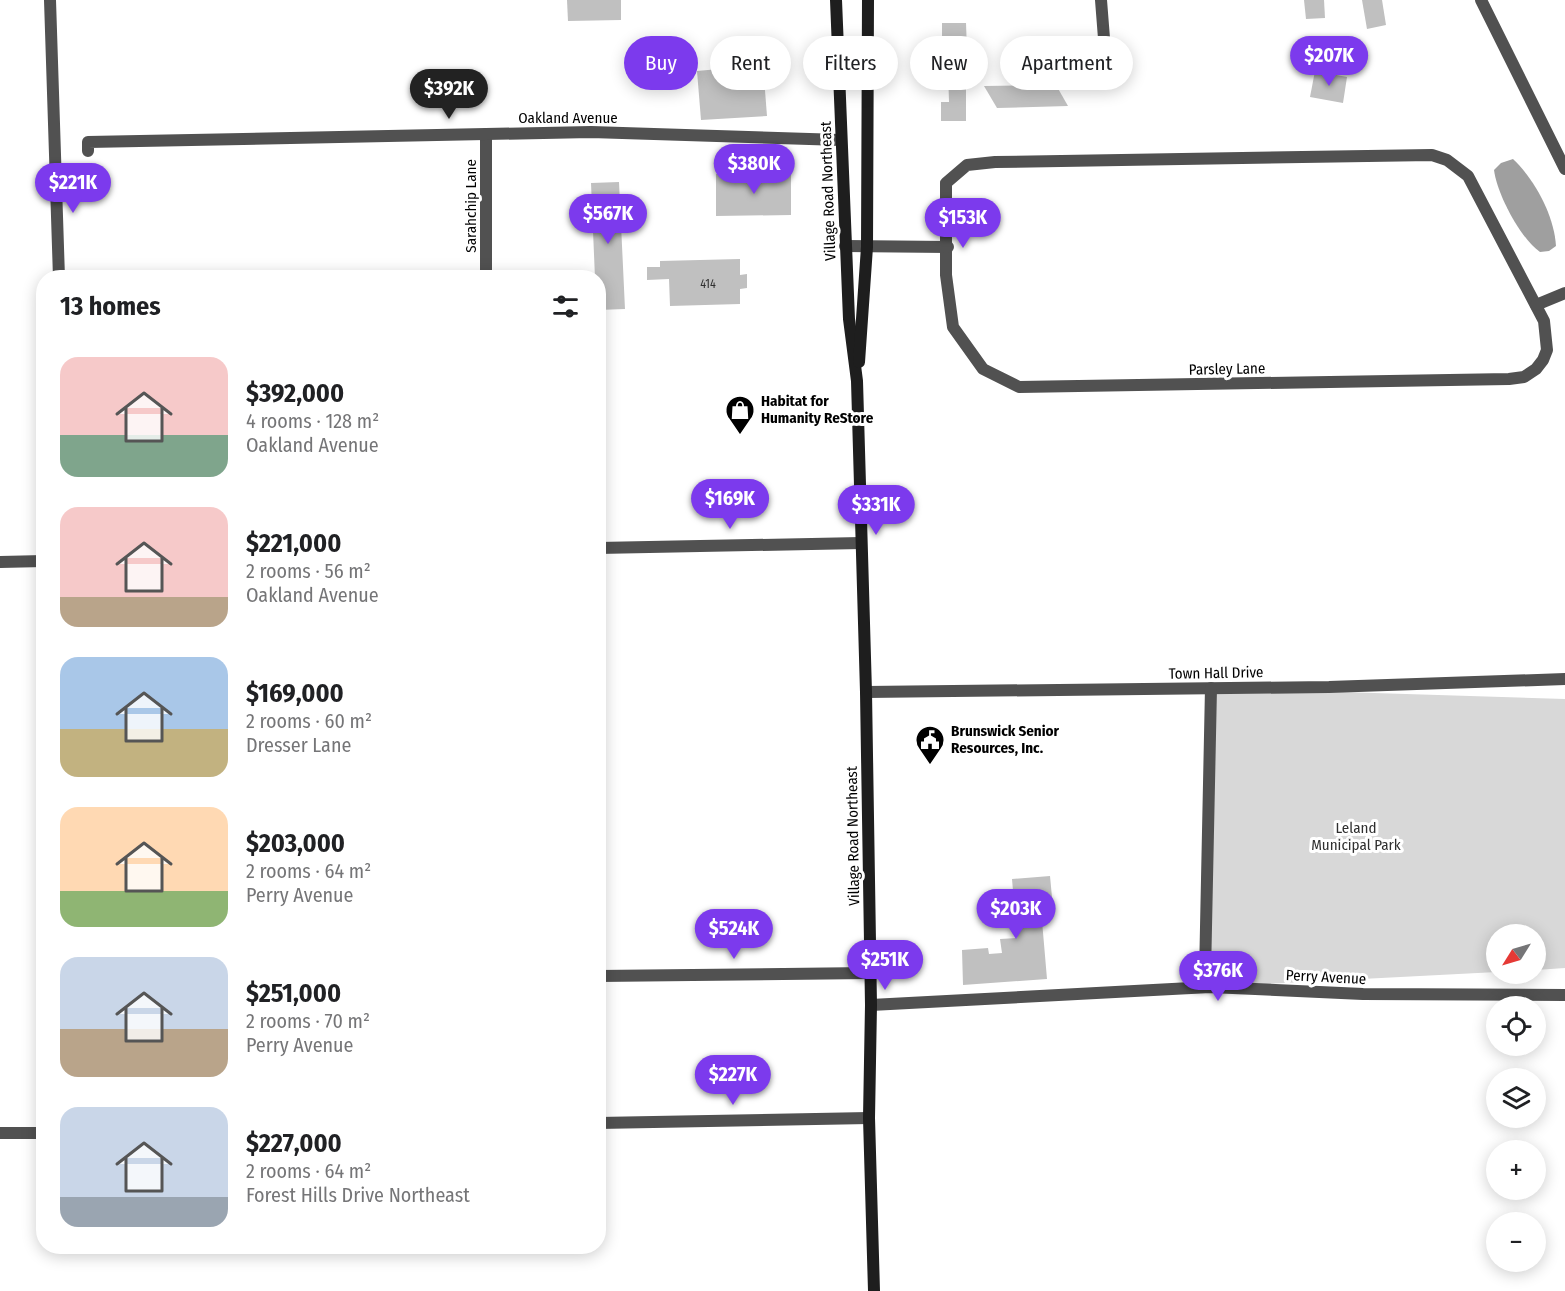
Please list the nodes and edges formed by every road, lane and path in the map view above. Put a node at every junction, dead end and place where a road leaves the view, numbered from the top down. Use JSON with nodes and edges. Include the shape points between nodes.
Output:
{"nodes":[{"id":1,"x":50,"y":0,"type":"edge"},
{"id":2,"x":836,"y":0,"type":"edge"},
{"id":3,"x":868,"y":0,"type":"edge"},
{"id":4,"x":1101,"y":0,"type":"edge"},
{"id":5,"x":1481,"y":0,"type":"edge"},
{"id":6,"x":1104,"y":36,"type":"edge"},
{"id":7,"x":486,"y":134,"type":"junction"},
{"id":8,"x":842,"y":140,"type":"junction"},
{"id":9,"x":88,"y":151,"type":"dead end"},
{"id":10,"x":1565,"y":169,"type":"edge"},
{"id":11,"x":845,"y":246,"type":"junction"},
{"id":12,"x":867,"y":246,"type":"junction"},
{"id":13,"x":948,"y":247,"type":"junction"},
{"id":14,"x":59,"y":270,"type":"edge"},
{"id":15,"x":486,"y":270,"type":"edge"},
{"id":16,"x":1565,"y":292,"type":"edge"},
{"id":17,"x":1536,"y":305,"type":"junction"},
{"id":18,"x":857,"y":381,"type":"junction"},
{"id":19,"x":861,"y":543,"type":"junction"},
{"id":20,"x":606,"y":548,"type":"edge"},
{"id":21,"x":36,"y":561,"type":"edge"},
{"id":22,"x":0,"y":562,"type":"edge"},
{"id":23,"x":1565,"y":679,"type":"edge"},
{"id":24,"x":1211,"y":688,"type":"junction"},
{"id":25,"x":866,"y":692,"type":"junction"},
{"id":26,"x":869,"y":973,"type":"junction"},
{"id":27,"x":606,"y":976,"type":"edge"},
{"id":28,"x":1210,"y":987,"type":"junction"},
{"id":29,"x":1565,"y":995,"type":"edge"},
{"id":30,"x":871,"y":1005,"type":"junction"},
{"id":31,"x":868,"y":1118,"type":"junction"},
{"id":32,"x":606,"y":1123,"type":"edge"},
{"id":33,"x":0,"y":1133,"type":"edge"},
{"id":34,"x":36,"y":1133,"type":"edge"},
{"id":35,"x":874,"y":1291,"type":"edge"}],
"edges":[{"from":1,"to":14,"type":"street"},
{"from":2,"to":8,"type":"main road","name":"Village Road Northeast"},
{"from":3,"to":12,"type":"main road","name":"Village Road Northeast"},
{"from":4,"to":6,"type":"street"},
{"from":5,"to":10,"type":"street"},
{"from":7,"to":8,"type":"street","name":"Oakland Avenue","via":[[591,132]]},
{"from":7,"to":9,"type":"street","name":"Oakland Avenue","via":[[88,142]]},
{"from":7,"to":15,"type":"street","name":"Sarahchip Lane"},
{"from":8,"to":11,"type":"main road","name":"Village Road Northeast"},
{"from":11,"to":12,"type":"street"},
{"from":11,"to":18,"type":"main road","name":"Village Road Northeast"},
{"from":12,"to":13,"type":"street"},
{"from":12,"to":18,"type":"main road","name":"Village Road Northeast"},
{"from":13,"to":17,"type":"street","name":"Parsley Lane","via":[[946,183],[967,165],[1432,154],[1468,176]]},
{"from":13,"to":17,"type":"street","name":"Parsley Lane","via":[[946,275],[953,327],[983,369],[1019,387],[1509,379],[1536,369],[1547,350],[1544,321]]},
{"from":16,"to":17,"type":"street"},
{"from":18,"to":19,"type":"main road","name":"Village Road Northeast"},
{"from":19,"to":20,"type":"street"},
{"from":19,"to":25,"type":"main road","name":"Village Road Northeast"},
{"from":21,"to":22,"type":"street"},
{"from":23,"to":24,"type":"street","name":"Town Hall Drive"},
{"from":24,"to":25,"type":"street","name":"Town Hall Drive"},
{"from":24,"to":28,"type":"street","via":[[1205,975]]},
{"from":25,"to":26,"type":"main road","name":"Village Road Northeast"},
{"from":26,"to":27,"type":"street"},
{"from":26,"to":30,"type":"main road","name":"Village Road Northeast"},
{"from":28,"to":29,"type":"street","name":"Perry Avenue","via":[[1363,994]]},
{"from":28,"to":30,"type":"street","name":"Perry Avenue"},
{"from":30,"to":31,"type":"main road","name":"Village Road Northeast"},
{"from":31,"to":32,"type":"street"},
{"from":31,"to":35,"type":"main road","name":"Village Road Northeast"},
{"from":33,"to":34,"type":"street"}]}
